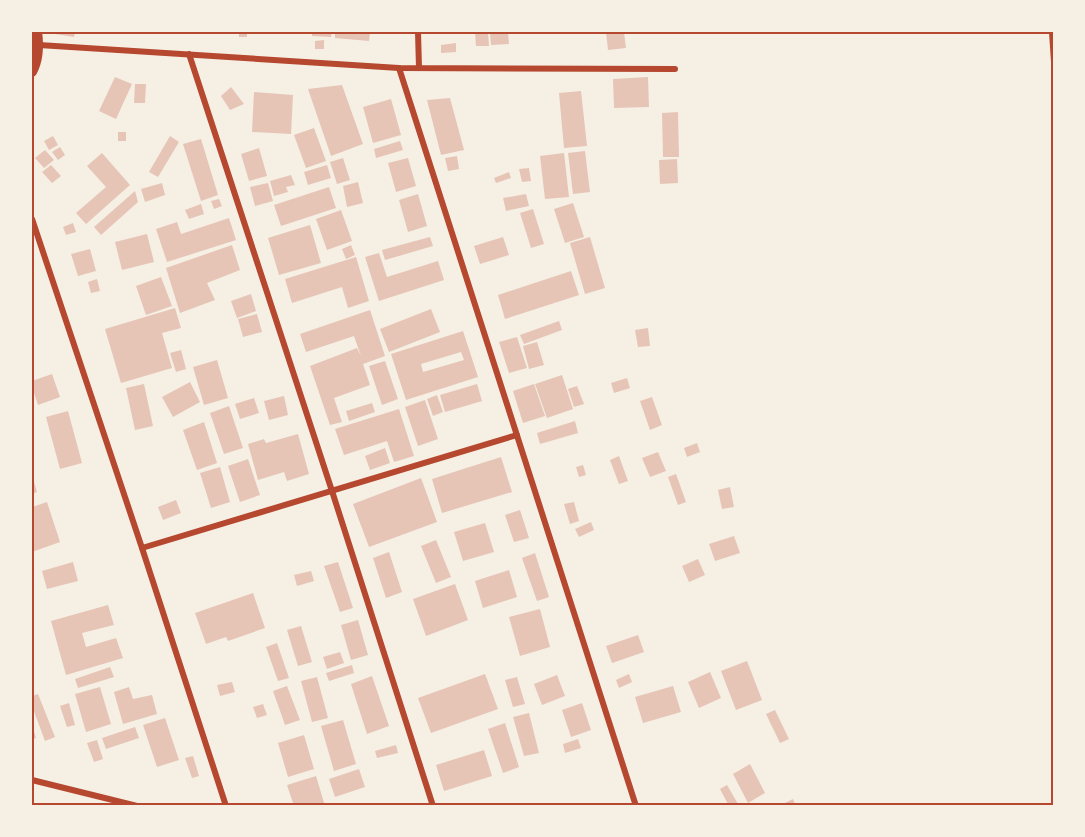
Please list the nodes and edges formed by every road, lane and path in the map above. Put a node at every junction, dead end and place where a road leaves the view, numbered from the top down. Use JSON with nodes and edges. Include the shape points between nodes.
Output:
{"nodes":[{"id":1,"x":36,"y":32,"type":"edge"},
{"id":2,"x":418,"y":32,"type":"edge"},
{"id":3,"x":1052,"y":32,"type":"edge"},
{"id":4,"x":39,"y":45,"type":"junction"},
{"id":5,"x":189,"y":54,"type":"junction"},
{"id":6,"x":1053,"y":62,"type":"edge"},
{"id":7,"x":399,"y":68,"type":"junction"},
{"id":8,"x":419,"y":68,"type":"junction"},
{"id":9,"x":675,"y":69,"type":"dead end"},
{"id":10,"x":32,"y":72,"type":"edge"},
{"id":11,"x":32,"y":219,"type":"edge"},
{"id":12,"x":517,"y":435,"type":"junction"},
{"id":13,"x":332,"y":490,"type":"junction"},
{"id":14,"x":142,"y":548,"type":"junction"},
{"id":15,"x":32,"y":780,"type":"edge"},
{"id":16,"x":137,"y":806,"type":"edge"},
{"id":17,"x":226,"y":806,"type":"edge"},
{"id":18,"x":433,"y":806,"type":"edge"},
{"id":19,"x":636,"y":806,"type":"edge"}],
"edges":[{"from":1,"to":4,"type":"street"},
{"from":2,"to":8,"type":"street"},
{"from":3,"to":6,"type":"street"},
{"from":4,"to":5,"type":"street"},
{"from":4,"to":10,"type":"street"},
{"from":5,"to":7,"type":"street"},
{"from":5,"to":13,"type":"street"},
{"from":7,"to":8,"type":"street"},
{"from":7,"to":12,"type":"street"},
{"from":8,"to":9,"type":"street"},
{"from":11,"to":14,"type":"street"},
{"from":12,"to":13,"type":"street"},
{"from":12,"to":19,"type":"street"},
{"from":13,"to":14,"type":"street"},
{"from":13,"to":18,"type":"street"},
{"from":14,"to":17,"type":"street"},
{"from":15,"to":16,"type":"street"}]}
